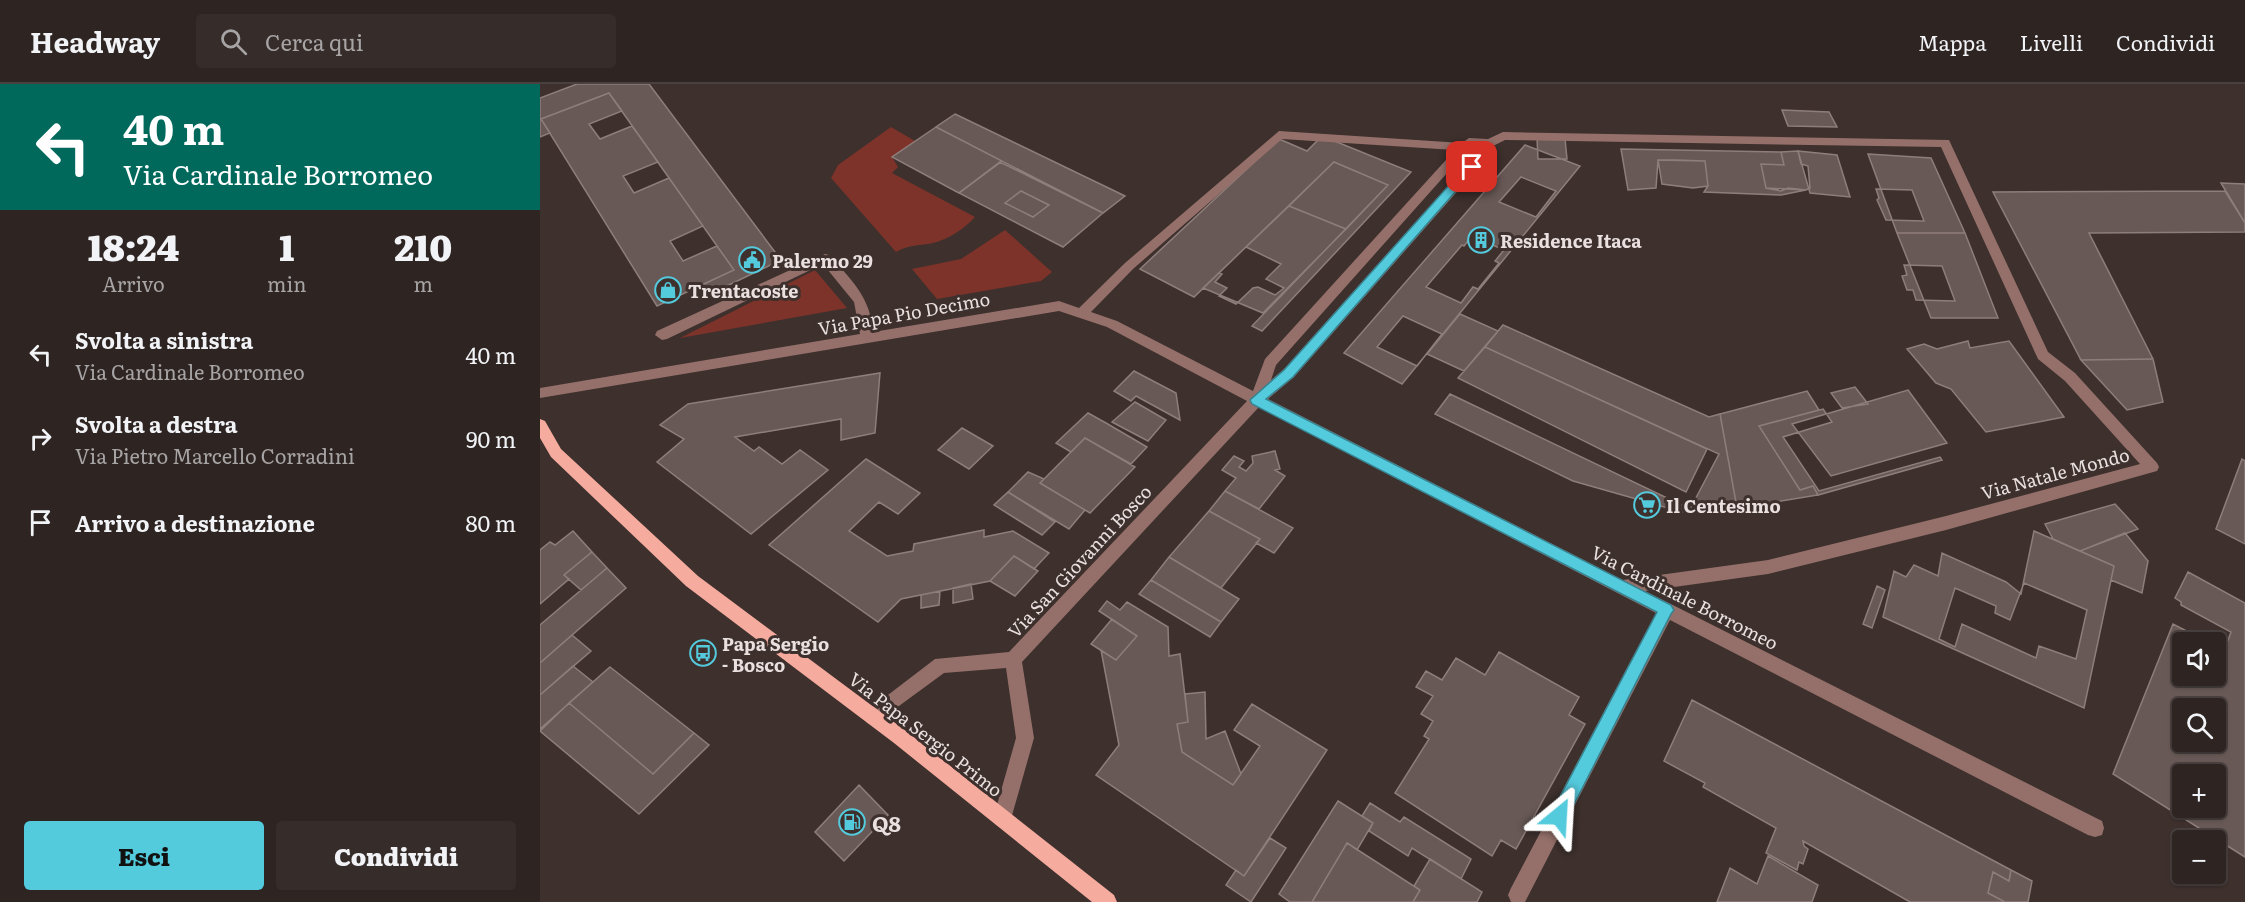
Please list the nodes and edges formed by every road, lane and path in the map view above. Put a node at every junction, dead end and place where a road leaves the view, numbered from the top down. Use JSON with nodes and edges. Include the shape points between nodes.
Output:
{"nodes":[{"id":1,"x":1488,"y":144,"type":"junction"},
{"id":2,"x":1464,"y":147,"type":"junction"},
{"id":3,"x":1081,"y":314,"type":"junction"},
{"id":4,"x":662,"y":335,"type":"dead end"},
{"id":5,"x":867,"y":339,"type":"junction"},
{"id":6,"x":540,"y":393,"type":"edge"},
{"id":7,"x":1257,"y":400,"type":"junction"},
{"id":8,"x":540,"y":425,"type":"edge"},
{"id":9,"x":1622,"y":587,"type":"junction"},
{"id":10,"x":1666,"y":610,"type":"junction"},
{"id":11,"x":1013,"y":660,"type":"junction"},
{"id":12,"x":873,"y":717,"type":"junction"},
{"id":13,"x":1002,"y":819,"type":"junction"},
{"id":14,"x":2096,"y":828,"type":"dead end"},
{"id":15,"x":1518,"y":895,"type":"dead end"},
{"id":16,"x":1107,"y":902,"type":"edge"}],
"edges":[{"from":1,"to":2,"type":"street","via":[[1476,140]]},
{"from":1,"to":7,"type":"street","name":"Via San Giovanni Bosco","via":[[1487,150],[1289,374]]},
{"from":1,"to":9,"type":"street","name":"Via Natale Mondo","via":[[1503,136],[1945,144],[2043,355],[2070,377],[2152,467],[1768,567]]},
{"from":2,"to":3,"type":"street","via":[[1279,135],[1129,266]]},
{"from":2,"to":7,"type":"street","via":[[1270,363]]},
{"from":3,"to":5,"type":"street","name":"Via Papa Pio Decimo","via":[[1059,306]]},
{"from":3,"to":7,"type":"street","name":"Via Papa Pio Decimo","via":[[1112,324]]},
{"from":4,"to":5,"type":"street","via":[[825,258],[861,300],[867,314]]},
{"from":5,"to":6,"type":"street","name":"Via Papa Pio Decimo"},
{"from":7,"to":9,"type":"street","name":"Via Cardinale Borromeo"},
{"from":7,"to":11,"type":"street","name":"Via San Giovanni Bosco"},
{"from":8,"to":12,"type":"main road","name":"Via Papa Sergio Primo","via":[[556,453],[692,581]]},
{"from":9,"to":10,"type":"street","name":"Via Cardinale Borromeo"},
{"from":10,"to":14,"type":"street","name":"Via Cardinale Borromeo"},
{"from":10,"to":15,"type":"street"},
{"from":11,"to":12,"type":"street","name":"Via San Giovanni Bosco","via":[[941,665]]},
{"from":11,"to":13,"type":"street","via":[[1025,738]]},
{"from":12,"to":13,"type":"main road","name":"Via Papa Sergio Primo"},
{"from":13,"to":16,"type":"main road","name":"Via Papa Sergio Primo"}]}
